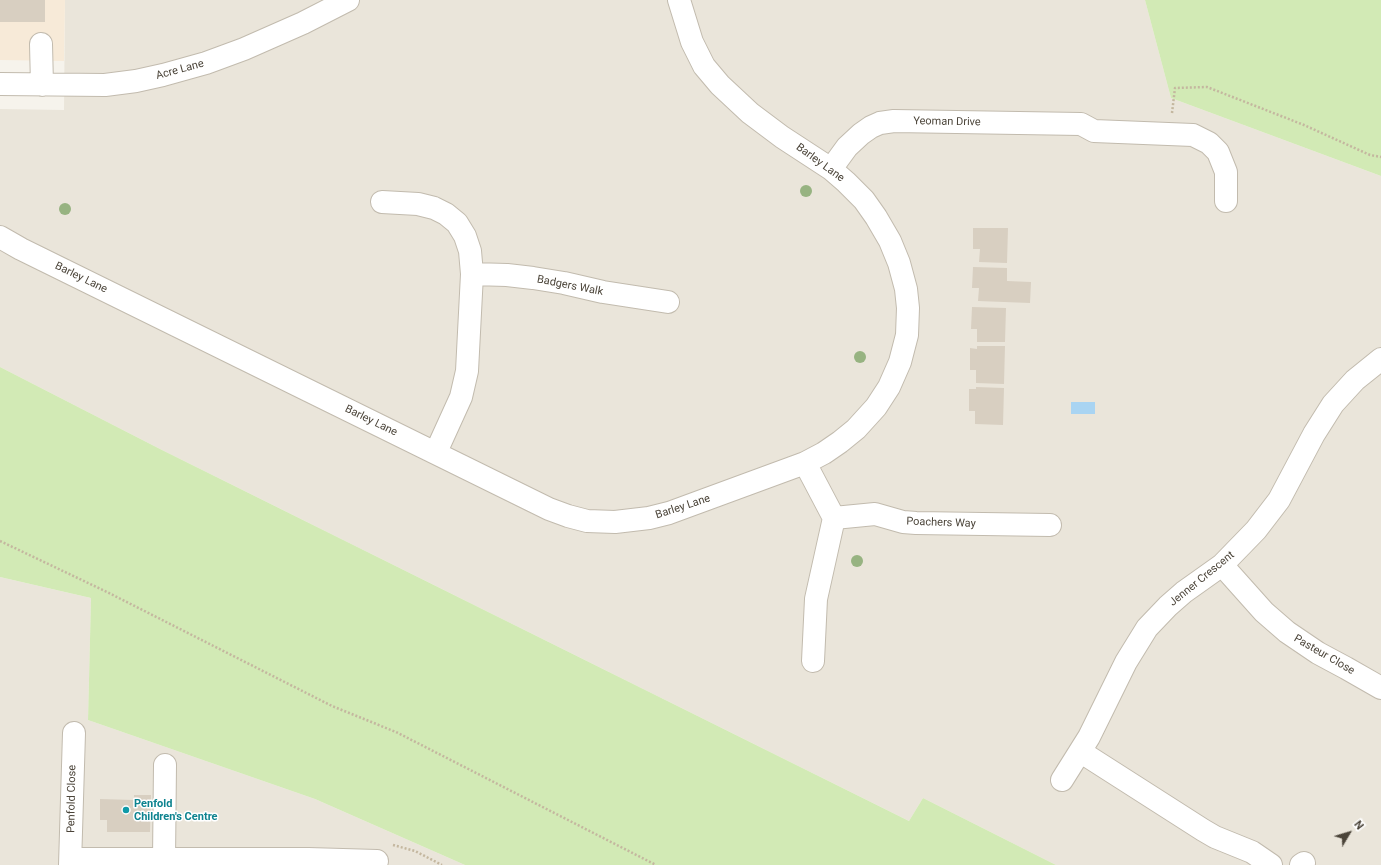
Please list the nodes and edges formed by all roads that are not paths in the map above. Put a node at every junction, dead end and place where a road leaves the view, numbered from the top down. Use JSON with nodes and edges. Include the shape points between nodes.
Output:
{"nodes":[{"id":1,"x":348,"y":0,"type":"edge"},
{"id":2,"x":679,"y":0,"type":"edge"},
{"id":3,"x":42,"y":44,"type":"dead end"},
{"id":4,"x":0,"y":84,"type":"edge"},
{"id":5,"x":42,"y":85,"type":"junction"},
{"id":6,"x":831,"y":169,"type":"junction"},
{"id":7,"x":1226,"y":201,"type":"dead end"},
{"id":8,"x":382,"y":202,"type":"dead end"},
{"id":9,"x":0,"y":237,"type":"edge"},
{"id":10,"x":472,"y":274,"type":"junction"},
{"id":11,"x":668,"y":302,"type":"dead end"},
{"id":12,"x":1381,"y":360,"type":"edge"},
{"id":13,"x":436,"y":452,"type":"junction"},
{"id":14,"x":805,"y":463,"type":"junction"},
{"id":15,"x":834,"y":518,"type":"junction"},
{"id":16,"x":1050,"y":525,"type":"dead end"},
{"id":17,"x":1222,"y":565,"type":"junction"},
{"id":18,"x":813,"y":661,"type":"dead end"},
{"id":19,"x":1381,"y":688,"type":"edge"},
{"id":20,"x":74,"y":733,"type":"dead end"},
{"id":21,"x":1080,"y":752,"type":"junction"},
{"id":22,"x":165,"y":765,"type":"dead end"},
{"id":23,"x":1062,"y":780,"type":"dead end"},
{"id":24,"x":164,"y":859,"type":"junction"},
{"id":25,"x":377,"y":861,"type":"road end"},
{"id":26,"x":70,"y":862,"type":"edge"},
{"id":27,"x":332,"y":862,"type":"edge"},
{"id":28,"x":1271,"y":865,"type":"edge"}],
"edges":[{"from":1,"to":5,"type":"street","name":"Acre Lane","via":[[244,49],[164,75],[105,85]]},
{"from":2,"to":6,"type":"street","name":"Barley Lane","via":[[692,42],[704,66],[720,85],[750,113]]},
{"from":3,"to":5,"type":"street"},
{"from":4,"to":5,"type":"street","name":"Acre Lane"},
{"from":6,"to":7,"type":"street","name":"Yeoman Drive","via":[[847,147],[861,134],[871,127],[887,122],[1081,124],[1094,131],[1193,135],[1209,143],[1218,152],[1226,172]]},
{"from":6,"to":14,"type":"street","name":"Barley Lane","via":[[864,200],[890,241],[906,288],[907,335],[900,362],[889,387],[876,407],[840,442]]},
{"from":8,"to":10,"type":"street","via":[[418,204],[446,214],[457,223],[465,236],[470,251]]},
{"from":9,"to":13,"type":"street","name":"Barley Lane"},
{"from":10,"to":11,"type":"street","name":"Badgers Walk","via":[[533,278]]},
{"from":10,"to":13,"type":"street","via":[[467,371],[461,397]]},
{"from":12,"to":17,"type":"street","name":"Jenner Crescent","via":[[1355,380],[1333,404],[1279,500],[1256,530]]},
{"from":13,"to":14,"type":"street","name":"Barley Lane","via":[[549,509],[587,521],[615,522],[669,513]]},
{"from":14,"to":15,"type":"street"},
{"from":15,"to":16,"type":"street","name":"Poachers Way","via":[[875,514],[916,523]]},
{"from":15,"to":18,"type":"street","via":[[816,599]]},
{"from":17,"to":19,"type":"street","name":"Pasteur Close","via":[[1264,612],[1287,632],[1318,653]]},
{"from":17,"to":21,"type":"street","name":"Jenner Crescent","via":[[1184,592],[1147,628],[1136,643]]},
{"from":20,"to":26,"type":"street","name":"Penfold Close"},
{"from":21,"to":23,"type":"street","name":"Jenner Crescent"},
{"from":21,"to":28,"type":"street","via":[[1203,830],[1252,852]]},
{"from":22,"to":24,"type":"street"},
{"from":24,"to":26,"type":"street"},
{"from":24,"to":27,"type":"street"},
{"from":25,"to":27,"type":"street"}]}
